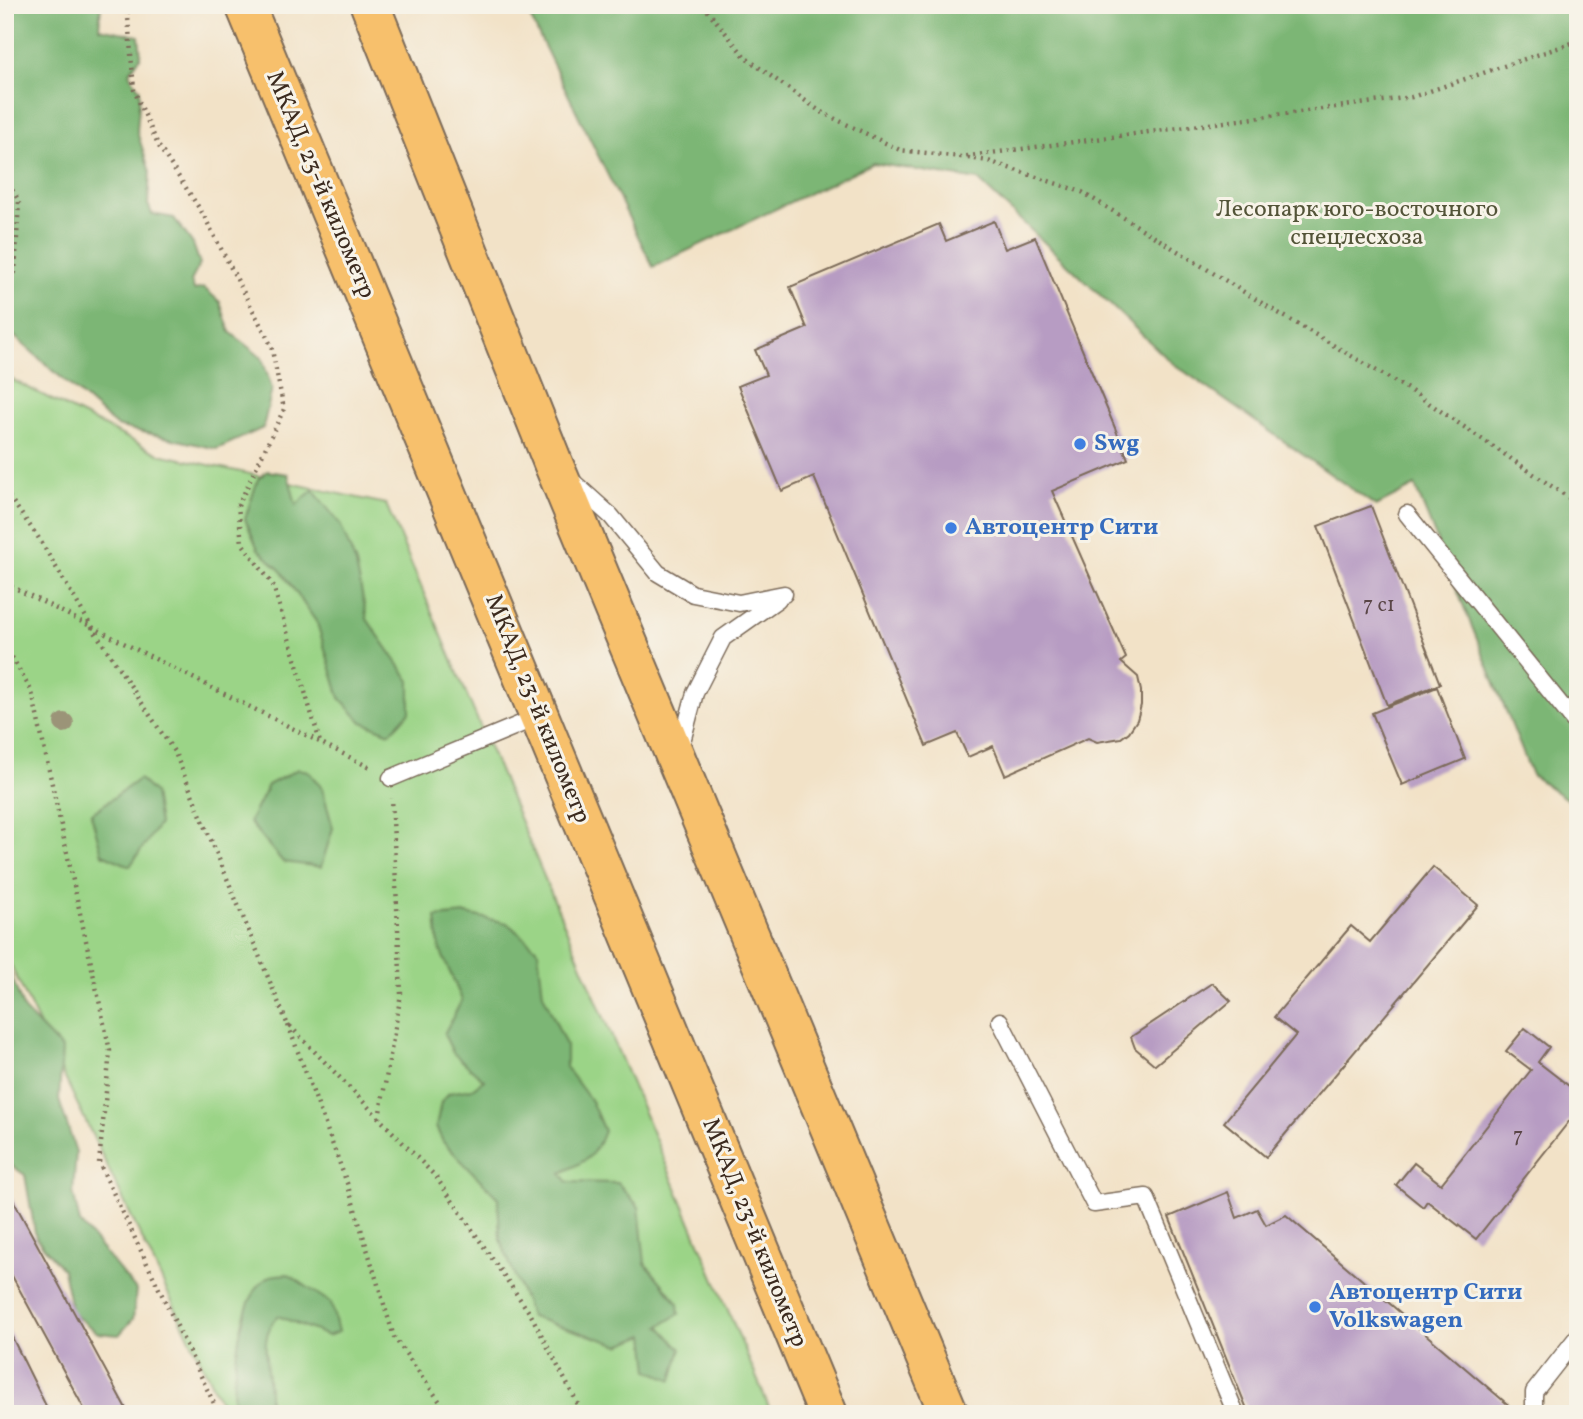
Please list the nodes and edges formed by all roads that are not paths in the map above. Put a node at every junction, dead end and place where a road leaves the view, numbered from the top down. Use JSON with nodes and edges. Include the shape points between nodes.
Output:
{"nodes":[{"id":1,"x":245,"y":5,"type":"edge"},
{"id":2,"x":370,"y":5,"type":"edge"},
{"id":3,"x":553,"y":463,"type":"junction"},
{"id":4,"x":1407,"y":514,"type":"dead end"},
{"id":5,"x":540,"y":716,"type":"junction"},
{"id":6,"x":1578,"y":726,"type":"edge"},
{"id":7,"x":677,"y":758,"type":"junction"},
{"id":8,"x":391,"y":778,"type":"road end"},
{"id":9,"x":1000,"y":1021,"type":"dead end"},
{"id":10,"x":1578,"y":1336,"type":"edge"},
{"id":11,"x":828,"y":1414,"type":"edge"},
{"id":12,"x":949,"y":1414,"type":"edge"},
{"id":13,"x":1236,"y":1414,"type":"edge"},
{"id":14,"x":1534,"y":1414,"type":"edge"}],
"edges":[{"from":1,"to":5,"type":"highway","name":"МКАД, 23-й километр"},
{"from":2,"to":3,"type":"highway"},
{"from":3,"to":7,"type":"highway"},
{"from":3,"to":7,"type":"lane","via":[[611,516],[658,573],[693,594],[739,603],[784,594],[723,638],[695,693]]},
{"from":4,"to":6,"type":"lane"},
{"from":5,"to":8,"type":"lane"},
{"from":5,"to":11,"type":"highway","name":"МКАД, 23-й километр"},
{"from":7,"to":12,"type":"highway"},
{"from":9,"to":13,"type":"lane","via":[[1094,1204],[1146,1197]]},
{"from":10,"to":14,"type":"lane","via":[[1534,1392]]}]}
